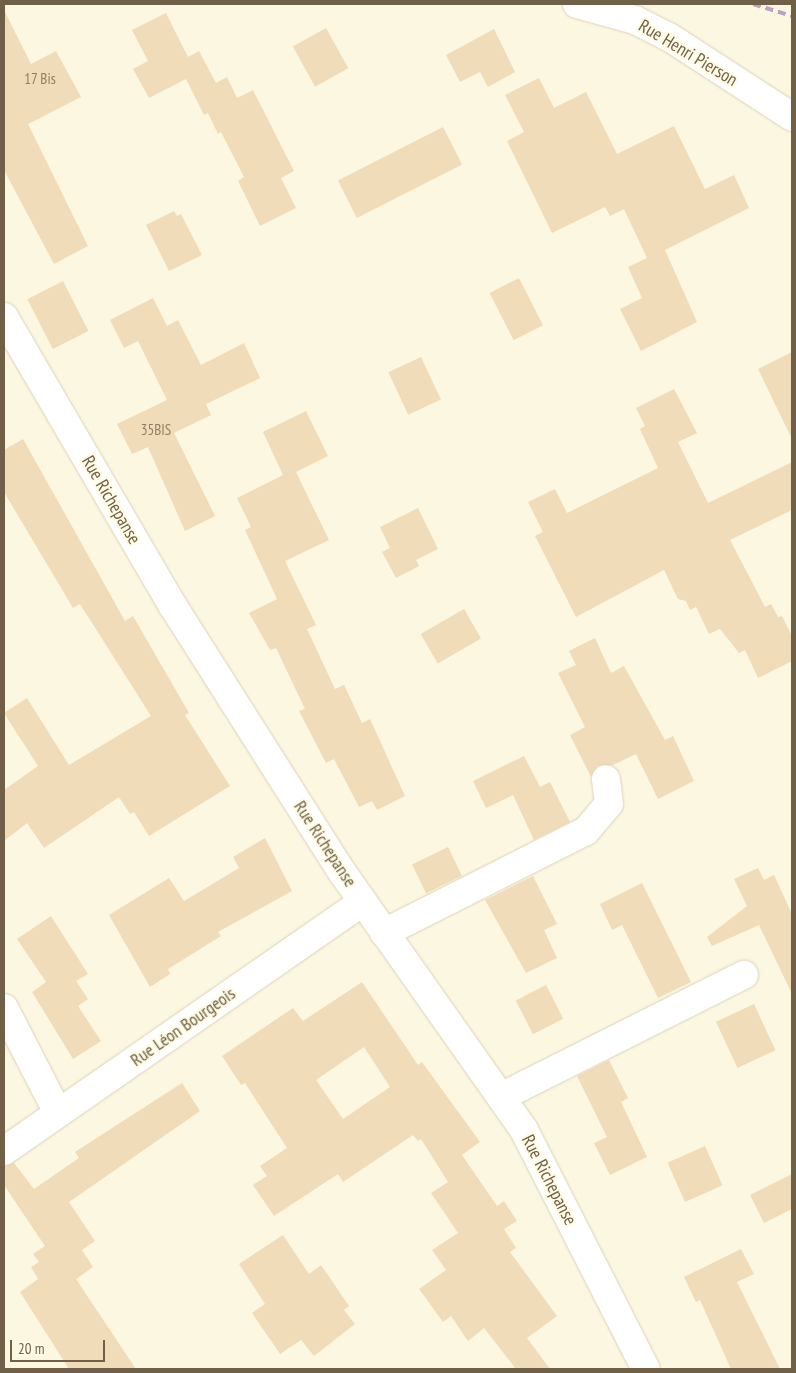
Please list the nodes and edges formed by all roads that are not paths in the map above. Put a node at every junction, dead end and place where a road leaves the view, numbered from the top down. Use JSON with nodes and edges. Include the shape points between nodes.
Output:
{"nodes":[{"id":1,"x":577,"y":4,"type":"edge"},
{"id":2,"x":792,"y":118,"type":"edge"},
{"id":3,"x":4,"y":317,"type":"edge"},
{"id":4,"x":606,"y":779,"type":"dead end"},
{"id":5,"x":362,"y":902,"type":"junction"},
{"id":6,"x":384,"y":932,"type":"junction"},
{"id":7,"x":744,"y":975,"type":"dead end"},
{"id":8,"x":4,"y":1008,"type":"edge"},
{"id":9,"x":501,"y":1097,"type":"junction"},
{"id":10,"x":58,"y":1113,"type":"junction"},
{"id":11,"x":4,"y":1151,"type":"edge"},
{"id":12,"x":646,"y":1369,"type":"edge"}],
"edges":[{"from":1,"to":2,"type":"street","name":"Rue Henri Pierson","via":[[634,20],[669,37]]},
{"from":3,"to":5,"type":"street","name":"Rue Richepanse","via":[[173,606]]},
{"from":4,"to":6,"type":"street","via":[[609,804],[586,831]]},
{"from":5,"to":6,"type":"street","name":"Rue Richepanse"},
{"from":5,"to":10,"type":"street","name":"Rue Léon Bourgeois"},
{"from":6,"to":9,"type":"street","name":"Rue Richepanse"},
{"from":7,"to":9,"type":"street"},
{"from":8,"to":10,"type":"street"},
{"from":9,"to":12,"type":"street","name":"Rue Richepanse","via":[[524,1130]]},
{"from":10,"to":11,"type":"street","name":"Rue Léon Bourgeois"}]}
